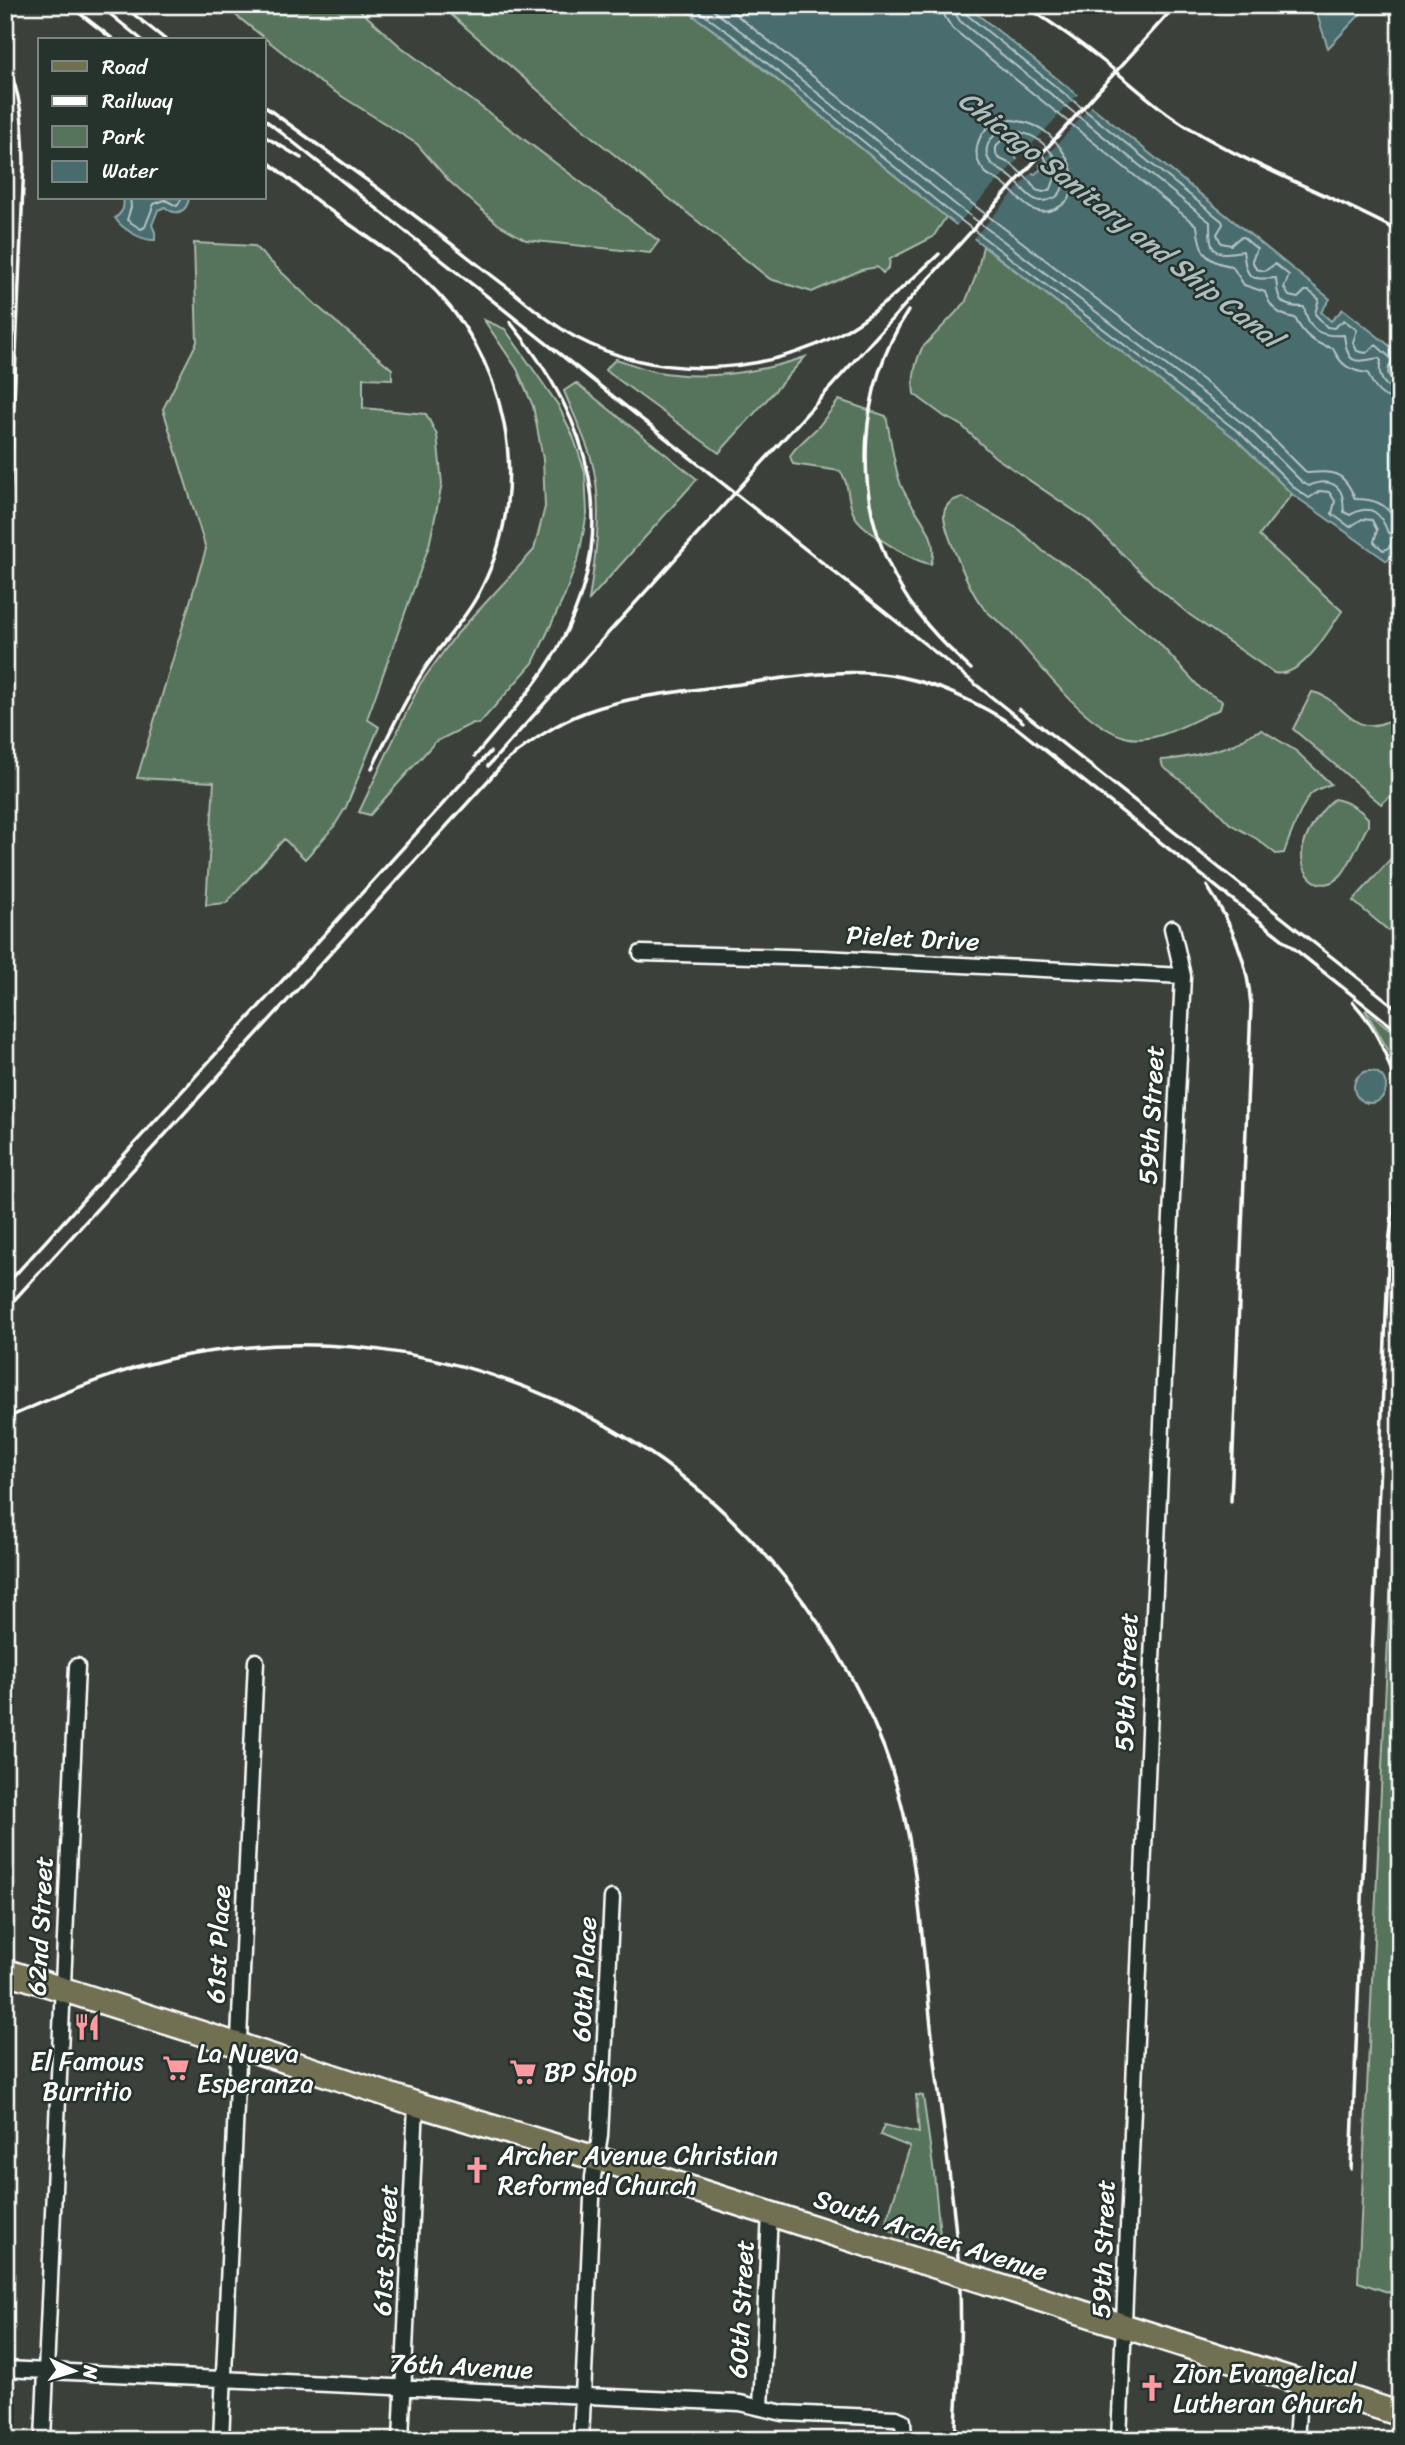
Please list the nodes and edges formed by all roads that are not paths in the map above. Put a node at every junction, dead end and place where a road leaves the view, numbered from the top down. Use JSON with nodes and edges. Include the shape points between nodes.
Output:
{"nodes":[{"id":1,"x":1172,"y":928,"type":"dead end"},
{"id":2,"x":641,"y":953,"type":"dead end"},
{"id":3,"x":1183,"y":976,"type":"junction"},
{"id":4,"x":256,"y":1661,"type":"dead end"},
{"id":5,"x":77,"y":1666,"type":"dead end"},
{"id":6,"x":612,"y":1898,"type":"dead end"},
{"id":7,"x":5,"y":1971,"type":"edge"},
{"id":8,"x":62,"y":1990,"type":"junction"},
{"id":9,"x":238,"y":2045,"type":"junction"},
{"id":10,"x":416,"y":2104,"type":"junction"},
{"id":11,"x":597,"y":2158,"type":"junction"},
{"id":12,"x":770,"y":2213,"type":"junction"},
{"id":13,"x":1124,"y":2326,"type":"junction"},
{"id":14,"x":5,"y":2369,"type":"edge"},
{"id":15,"x":46,"y":2371,"type":"junction"},
{"id":16,"x":224,"y":2379,"type":"junction"},
{"id":17,"x":1300,"y":2383,"type":"junction"},
{"id":18,"x":403,"y":2388,"type":"junction"},
{"id":19,"x":582,"y":2396,"type":"junction"},
{"id":20,"x":761,"y":2407,"type":"junction"},
{"id":21,"x":1400,"y":2414,"type":"edge"},
{"id":22,"x":905,"y":2435,"type":"edge"},
{"id":23,"x":43,"y":2440,"type":"edge"},
{"id":24,"x":221,"y":2440,"type":"edge"},
{"id":25,"x":401,"y":2440,"type":"edge"},
{"id":26,"x":581,"y":2440,"type":"edge"},
{"id":27,"x":1119,"y":2440,"type":"edge"},
{"id":28,"x":1296,"y":2440,"type":"edge"}],
"edges":[{"from":1,"to":3,"type":"street","name":"59th Street"},
{"from":2,"to":3,"type":"street","name":"Pielet Drive"},
{"from":3,"to":13,"type":"street","name":"59th Street"},
{"from":4,"to":9,"type":"street","name":"61st Place"},
{"from":5,"to":8,"type":"street","name":"62nd Street"},
{"from":6,"to":11,"type":"street","name":"60th Place"},
{"from":7,"to":8,"type":"main road","name":"South Archer Avenue"},
{"from":8,"to":9,"type":"main road","name":"South Archer Avenue"},
{"from":8,"to":15,"type":"street","name":"62nd Street"},
{"from":9,"to":10,"type":"main road","name":"South Archer Avenue"},
{"from":9,"to":16,"type":"street","name":"61st Place"},
{"from":10,"to":11,"type":"main road","name":"South Archer Avenue"},
{"from":10,"to":18,"type":"street","name":"61st Street"},
{"from":11,"to":12,"type":"main road","name":"South Archer Avenue"},
{"from":11,"to":19,"type":"street","name":"60th Place"},
{"from":12,"to":13,"type":"main road","name":"South Archer Avenue","bridge":true},
{"from":12,"to":20,"type":"street","name":"60th Street"},
{"from":13,"to":17,"type":"main road","name":"South Archer Avenue"},
{"from":13,"to":27,"type":"street","name":"59th Street"},
{"from":14,"to":15,"type":"street","name":"76th Avenue"},
{"from":15,"to":16,"type":"street","name":"76th Avenue"},
{"from":15,"to":23,"type":"street","name":"62nd Street"},
{"from":16,"to":18,"type":"street","name":"76th Avenue"},
{"from":16,"to":24,"type":"street","name":"61st Place"},
{"from":17,"to":21,"type":"main road","name":"South Archer Avenue"},
{"from":17,"to":28,"type":"street"},
{"from":18,"to":19,"type":"street","name":"76th Avenue"},
{"from":18,"to":25,"type":"street","name":"61st Street"},
{"from":19,"to":20,"type":"street","name":"76th Avenue"},
{"from":19,"to":26,"type":"street","name":"60th Place"},
{"from":20,"to":22,"type":"street","name":"76th Avenue","via":[[783,2413],[896,2418],[903,2421]]}]}
